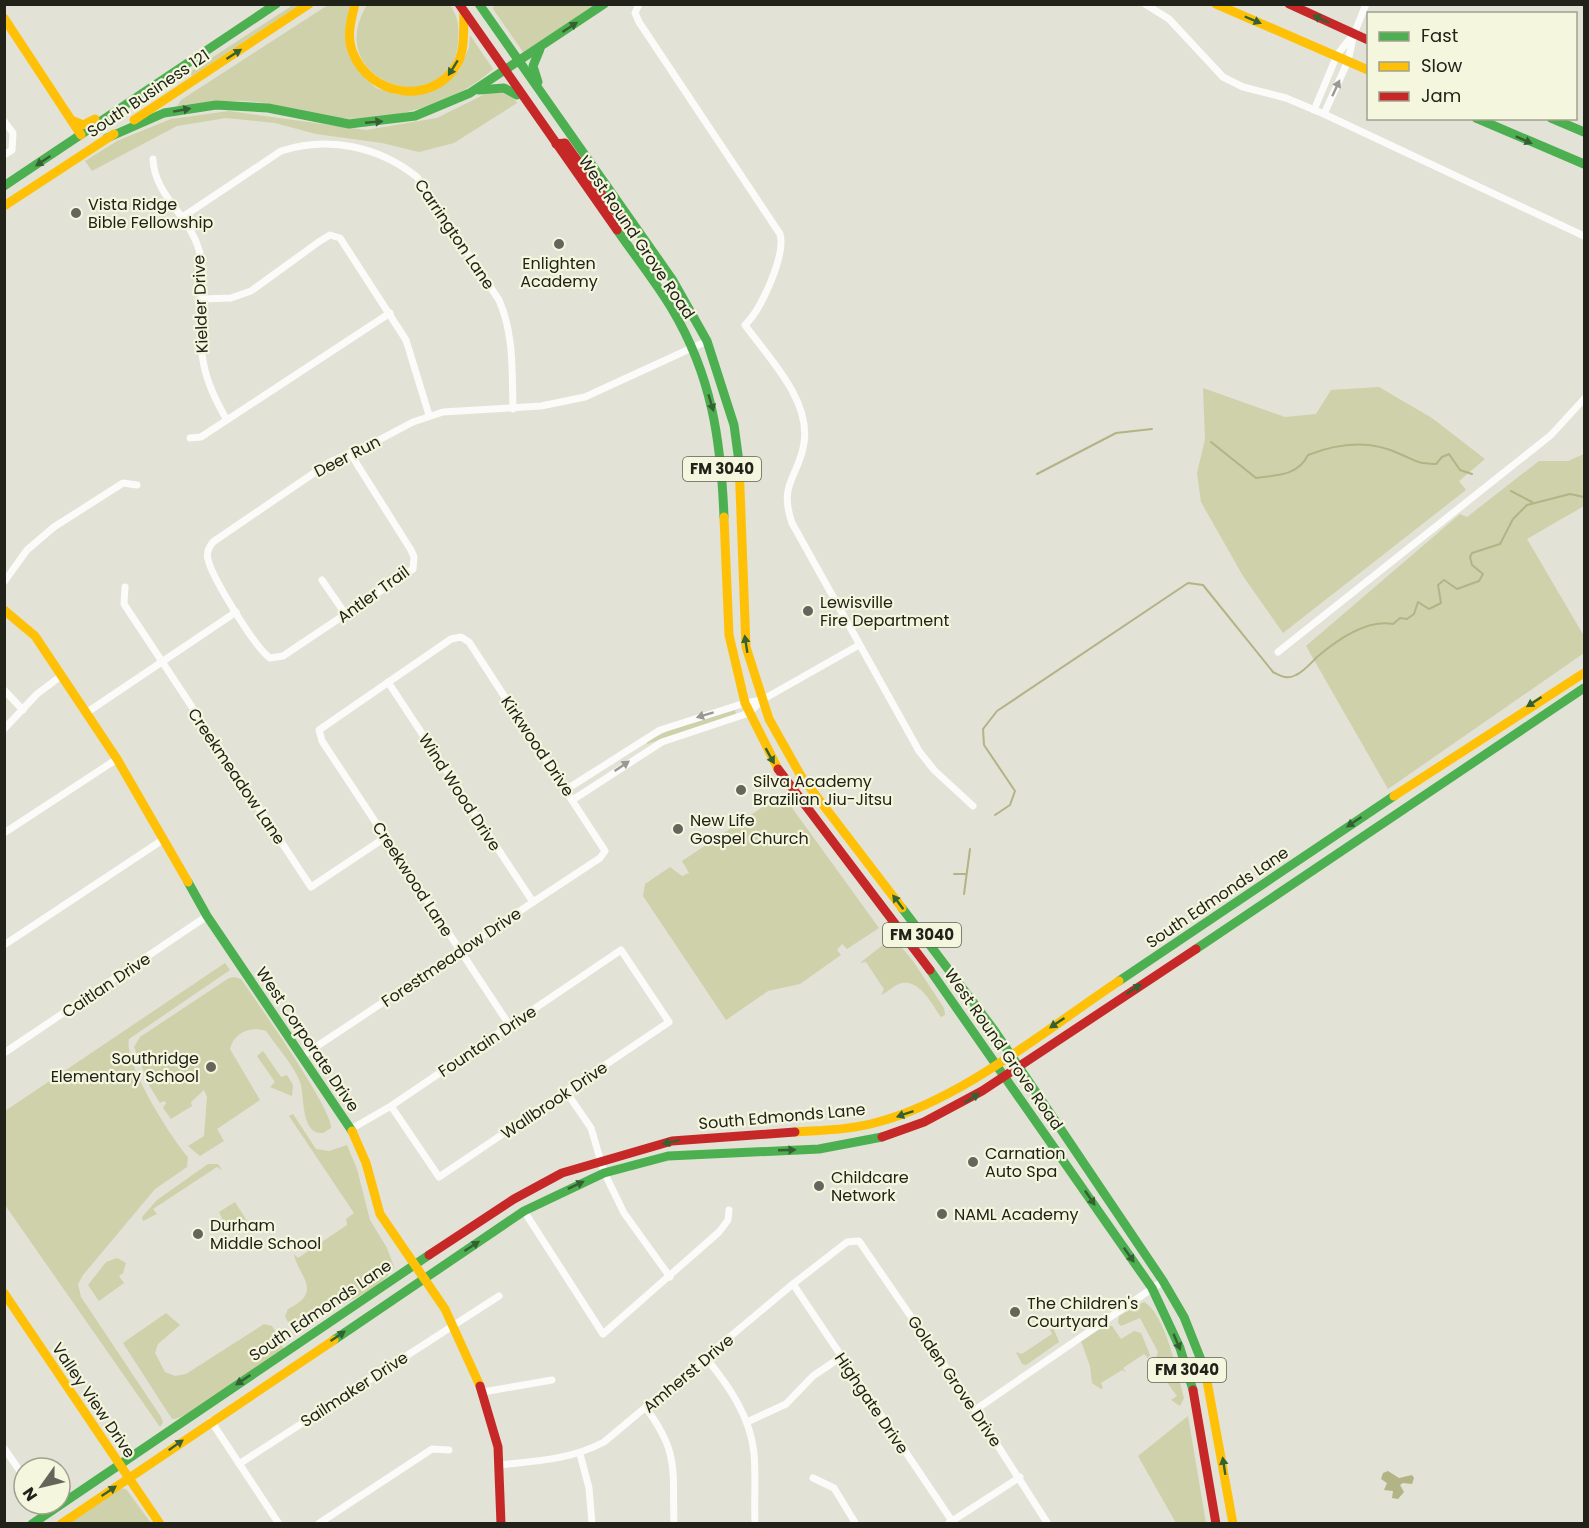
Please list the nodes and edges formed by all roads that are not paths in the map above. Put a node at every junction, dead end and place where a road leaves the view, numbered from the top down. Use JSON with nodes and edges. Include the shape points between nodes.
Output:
{"nodes":[{"id":1,"x":265,"y":4,"type":"edge"},
{"id":2,"x":276,"y":4,"type":"edge"},
{"id":3,"x":309,"y":4,"type":"edge"},
{"id":4,"x":355,"y":4,"type":"edge"},
{"id":5,"x":604,"y":4,"type":"edge"},
{"id":6,"x":639,"y":4,"type":"edge"},
{"id":7,"x":1145,"y":4,"type":"edge"},
{"id":8,"x":1216,"y":4,"type":"edge"},
{"id":9,"x":1289,"y":4,"type":"edge"},
{"id":10,"x":1366,"y":4,"type":"edge"},
{"id":11,"x":479,"y":5,"type":"edge"},
{"id":12,"x":461,"y":8,"type":"edge"},
{"id":13,"x":5,"y":21,"type":"edge"},
{"id":14,"x":1354,"y":34,"type":"junction"},
{"id":15,"x":1367,"y":40,"type":"edge"},
{"id":16,"x":543,"y":45,"type":"junction"},
{"id":17,"x":1337,"y":55,"type":"junction"},
{"id":18,"x":519,"y":61,"type":"junction"},
{"id":19,"x":1348,"y":61,"type":"junction"},
{"id":20,"x":187,"y":64,"type":"junction"},
{"id":21,"x":1367,"y":70,"type":"edge"},
{"id":22,"x":504,"y":71,"type":"junction"},
{"id":23,"x":470,"y":93,"type":"junction"},
{"id":24,"x":168,"y":97,"type":"junction"},
{"id":25,"x":547,"y":101,"type":"junction"},
{"id":26,"x":1314,"y":110,"type":"junction"},
{"id":27,"x":533,"y":111,"type":"junction"},
{"id":28,"x":1324,"y":114,"type":"junction"},
{"id":29,"x":109,"y":116,"type":"junction"},
{"id":30,"x":71,"y":120,"type":"junction"},
{"id":31,"x":1481,"y":120,"type":"edge"},
{"id":32,"x":1556,"y":120,"type":"edge"},
{"id":33,"x":4,"y":121,"type":"edge"},
{"id":34,"x":1584,"y":132,"type":"edge"},
{"id":35,"x":81,"y":135,"type":"junction"},
{"id":36,"x":108,"y":138,"type":"junction"},
{"id":37,"x":556,"y":144,"type":"junction"},
{"id":38,"x":4,"y":155,"type":"edge"},
{"id":39,"x":153,"y":159,"type":"dead end"},
{"id":40,"x":1584,"y":164,"type":"edge"},
{"id":41,"x":55,"y":173,"type":"junction"},
{"id":42,"x":4,"y":186,"type":"edge"},
{"id":43,"x":4,"y":206,"type":"edge"},
{"id":44,"x":181,"y":218,"type":"junction"},
{"id":45,"x":635,"y":227,"type":"junction"},
{"id":46,"x":1584,"y":236,"type":"edge"},
{"id":47,"x":201,"y":299,"type":"junction"},
{"id":48,"x":390,"y":313,"type":"junction"},
{"id":49,"x":707,"y":341,"type":"junction"},
{"id":50,"x":693,"y":348,"type":"junction"},
{"id":51,"x":1584,"y":399,"type":"edge"},
{"id":52,"x":513,"y":409,"type":"junction"},
{"id":53,"x":429,"y":415,"type":"junction"},
{"id":54,"x":227,"y":420,"type":"junction"},
{"id":55,"x":190,"y":438,"type":"dead end"},
{"id":56,"x":350,"y":453,"type":"junction"},
{"id":57,"x":137,"y":485,"type":"dead end"},
{"id":58,"x":322,"y":580,"type":"dead end"},
{"id":59,"x":4,"y":582,"type":"edge"},
{"id":60,"x":125,"y":587,"type":"dead end"},
{"id":61,"x":4,"y":610,"type":"edge"},
{"id":62,"x":236,"y":612,"type":"junction"},
{"id":63,"x":346,"y":615,"type":"junction"},
{"id":64,"x":859,"y":645,"type":"junction"},
{"id":65,"x":1278,"y":652,"type":"dead end"},
{"id":66,"x":162,"y":662,"type":"junction"},
{"id":67,"x":1584,"y":673,"type":"edge"},
{"id":68,"x":61,"y":676,"type":"junction"},
{"id":69,"x":388,"y":681,"type":"junction"},
{"id":70,"x":1584,"y":688,"type":"edge"},
{"id":71,"x":4,"y":690,"type":"edge"},
{"id":72,"x":762,"y":700,"type":"junction"},
{"id":73,"x":745,"y":703,"type":"junction"},
{"id":74,"x":23,"y":710,"type":"junction"},
{"id":75,"x":86,"y":713,"type":"junction"},
{"id":76,"x":749,"y":713,"type":"junction"},
{"id":77,"x":4,"y":729,"type":"edge"},
{"id":78,"x":117,"y":759,"type":"junction"},
{"id":79,"x":567,"y":789,"type":"junction"},
{"id":80,"x":574,"y":799,"type":"junction"},
{"id":81,"x":973,"y":806,"type":"dead end"},
{"id":82,"x":1378,"y":806,"type":"junction"},
{"id":83,"x":1384,"y":821,"type":"junction"},
{"id":84,"x":4,"y":833,"type":"edge"},
{"id":85,"x":386,"y":837,"type":"junction"},
{"id":86,"x":164,"y":839,"type":"junction"},
{"id":87,"x":600,"y":858,"type":"joint"},
{"id":88,"x":533,"y":902,"type":"junction"},
{"id":89,"x":207,"y":916,"type":"junction"},
{"id":90,"x":4,"y":945,"type":"edge"},
{"id":91,"x":460,"y":951,"type":"junction"},
{"id":92,"x":669,"y":1022,"type":"joint"},
{"id":93,"x":510,"y":1026,"type":"junction"},
{"id":94,"x":4,"y":1053,"type":"edge"},
{"id":95,"x":1010,"y":1054,"type":"junction"},
{"id":96,"x":302,"y":1056,"type":"junction"},
{"id":97,"x":997,"y":1063,"type":"junction"},
{"id":98,"x":1020,"y":1067,"type":"junction"},
{"id":99,"x":1006,"y":1076,"type":"junction"},
{"id":100,"x":567,"y":1093,"type":"junction"},
{"id":101,"x":391,"y":1106,"type":"junction"},
{"id":102,"x":876,"y":1123,"type":"junction"},
{"id":103,"x":351,"y":1129,"type":"junction"},
{"id":104,"x":751,"y":1135,"type":"junction"},
{"id":105,"x":879,"y":1138,"type":"junction"},
{"id":106,"x":751,"y":1151,"type":"junction"},
{"id":107,"x":601,"y":1161,"type":"junction"},
{"id":108,"x":604,"y":1172,"type":"junction"},
{"id":109,"x":729,"y":1210,"type":"dead end"},
{"id":110,"x":524,"y":1211,"type":"junction"},
{"id":111,"x":859,"y":1241,"type":"joint"},
{"id":112,"x":413,"y":1266,"type":"junction"},
{"id":113,"x":670,"y":1277,"type":"junction"},
{"id":114,"x":423,"y":1278,"type":"junction"},
{"id":115,"x":1163,"y":1281,"type":"junction"},
{"id":116,"x":793,"y":1284,"type":"junction"},
{"id":117,"x":1152,"y":1288,"type":"junction"},
{"id":118,"x":4,"y":1293,"type":"edge"},
{"id":119,"x":499,"y":1296,"type":"dead end"},
{"id":120,"x":453,"y":1325,"type":"junction"},
{"id":121,"x":294,"y":1345,"type":"junction"},
{"id":122,"x":841,"y":1357,"type":"junction"},
{"id":123,"x":706,"y":1358,"type":"junction"},
{"id":124,"x":303,"y":1359,"type":"junction"},
{"id":125,"x":552,"y":1380,"type":"dead end"},
{"id":126,"x":483,"y":1392,"type":"junction"},
{"id":127,"x":646,"y":1408,"type":"junction"},
{"id":128,"x":975,"y":1410,"type":"junction"},
{"id":129,"x":211,"y":1421,"type":"junction"},
{"id":130,"x":747,"y":1422,"type":"junction"},
{"id":131,"x":449,"y":1450,"type":"dead end"},
{"id":132,"x":580,"y":1454,"type":"junction"},
{"id":133,"x":239,"y":1464,"type":"junction"},
{"id":134,"x":119,"y":1465,"type":"junction"},
{"id":135,"x":499,"y":1465,"type":"junction"},
{"id":136,"x":1020,"y":1477,"type":"junction"},
{"id":137,"x":128,"y":1478,"type":"junction"},
{"id":138,"x":813,"y":1478,"type":"dead end"},
{"id":139,"x":72,"y":1492,"type":"edge"},
{"id":140,"x":950,"y":1522,"type":"edge"},
{"id":141,"x":62,"y":1524,"type":"edge"},
{"id":142,"x":160,"y":1524,"type":"edge"},
{"id":143,"x":279,"y":1524,"type":"edge"},
{"id":144,"x":318,"y":1524,"type":"edge"},
{"id":145,"x":501,"y":1524,"type":"edge"},
{"id":146,"x":592,"y":1524,"type":"edge"},
{"id":147,"x":674,"y":1524,"type":"edge"},
{"id":148,"x":755,"y":1524,"type":"edge"},
{"id":149,"x":856,"y":1524,"type":"edge"},
{"id":150,"x":1048,"y":1524,"type":"edge"},
{"id":151,"x":1216,"y":1524,"type":"edge"},
{"id":152,"x":1233,"y":1524,"type":"edge"}],
"edges":[{"from":1,"to":20,"type":"main road"},
{"from":2,"to":20,"type":"main road","name":"South Business 121"},
{"from":24,"to":3,"type":"main road","name":"South Business 121","one_way":true},
{"from":12,"to":4,"type":"main road","one_way":true,"via":[[462,49],[455,67],[432,87],[403,92],[378,84],[354,59],[348,28]]},
{"from":16,"to":5,"type":"main road","one_way":true},
{"from":6,"to":64,"type":"street","via":[[635,14],[639,22],[780,234],[779,261],[745,325],[800,408],[805,435],[789,482],[788,511]]},
{"from":7,"to":26,"type":"street","via":[[1169,19],[1223,77]]},
{"from":8,"to":17,"type":"main road","one_way":true},
{"from":14,"to":9,"type":"main road","one_way":true},
{"from":10,"to":14,"type":"street"},
{"from":11,"to":18,"type":"main road","name":"West Round Grove Road","number":"FM 3040"},
{"from":12,"to":22,"type":"main road","name":"West Round Grove Road","number":"FM 3040"},
{"from":13,"to":30,"type":"main road"},
{"from":14,"to":15,"type":"main road"},
{"from":14,"to":17,"type":"street"},
{"from":14,"to":19,"type":"street"},
{"from":16,"to":18,"type":"main road"},
{"from":16,"to":25,"type":"main road","via":[[534,74]]},
{"from":17,"to":19,"type":"main road"},
{"from":17,"to":26,"type":"street"},
{"from":18,"to":22,"type":"main road"},
{"from":18,"to":25,"type":"main road","name":"West Round Grove Road","number":"FM 3040"},
{"from":19,"to":21,"type":"main road"},
{"from":28,"to":19,"type":"street","one_way":true},
{"from":20,"to":24,"type":"main road"},
{"from":20,"to":29,"type":"main road","name":"South Business 121"},
{"from":22,"to":23,"type":"main road"},
{"from":22,"to":27,"type":"main road","name":"West Round Grove Road","number":"FM 3040"},
{"from":23,"to":27,"type":"main road","via":[[506,87]]},
{"from":36,"to":23,"type":"main road","one_way":true,"via":[[164,113],[183,109],[239,105],[356,124],[415,116]]},
{"from":24,"to":36,"type":"main road","name":"South Business 121"},
{"from":25,"to":45,"type":"main road","name":"West Round Grove Road","number":"FM 3040"},
{"from":26,"to":28,"type":"street"},
{"from":27,"to":37,"type":"main road","name":"West Round Grove Road","number":"FM 3040"},
{"from":28,"to":46,"type":"street"},
{"from":29,"to":30,"type":"main road","via":[[99,116],[82,125]]},
{"from":29,"to":35,"type":"main road","name":"South Business 121"},
{"from":30,"to":35,"type":"main road"},
{"from":31,"to":40,"type":"main road","one_way":true},
{"from":32,"to":34,"type":"main road"},
{"from":33,"to":38,"type":"street","via":[[13,133],[12,150]]},
{"from":35,"to":41,"type":"main road"},
{"from":35,"to":42,"type":"main road","name":"South Business 121","one_way":true},
{"from":36,"to":41,"type":"main road","name":"South Business 121"},
{"from":37,"to":45,"type":"main road","via":[[565,143],[613,210]]},
{"from":37,"to":50,"type":"main road","name":"West Round Grove Road","number":"FM 3040","via":[[672,309]]},
{"from":39,"to":44,"type":"street","name":"Kielder Drive","via":[[153,176]]},
{"from":41,"to":43,"type":"main road","name":"South Business 121"},
{"from":44,"to":47,"type":"street","name":"Kielder Drive","via":[[199,248]]},
{"from":44,"to":52,"type":"street","name":"Carrington Lane","via":[[281,151],[300,145],[320,143],[371,150],[402,164],[417,177],[499,300],[508,321]]},
{"from":45,"to":49,"type":"main road","name":"West Round Grove Road","number":"FM 3040","via":[[672,279]]},
{"from":47,"to":48,"type":"street","via":[[242,295],[330,235],[340,238]]},
{"from":47,"to":54,"type":"street","name":"Kielder Drive","via":[[200,350],[204,373]]},
{"from":48,"to":53,"type":"street","via":[[406,340]]},
{"from":48,"to":54,"type":"street"},
{"from":49,"to":50,"type":"street","name":"Deer Run"},
{"from":72,"to":49,"type":"main road","name":"West Round Grove Road","number":"FM 3040","one_way":true,"via":[[745,637],[742,482],[734,425]]},
{"from":50,"to":52,"type":"street","name":"Deer Run","via":[[585,397]]},
{"from":50,"to":73,"type":"main road","name":"West Round Grove Road","number":"FM 3040","one_way":true,"via":[[718,427],[726,608]]},
{"from":51,"to":65,"type":"street","via":[[1551,435]]},
{"from":52,"to":53,"type":"street","name":"Deer Run","via":[[466,409]]},
{"from":53,"to":56,"type":"street","name":"Deer Run"},
{"from":54,"to":55,"type":"street","via":[[201,437]]},
{"from":56,"to":62,"type":"street","name":"Deer Run","via":[[330,462],[208,547],[210,566]]},
{"from":56,"to":63,"type":"street","name":"Antler Trail","via":[[411,550],[415,563],[408,573]]},
{"from":57,"to":59,"type":"street","via":[[123,483],[54,527],[27,550]]},
{"from":58,"to":63,"type":"street"},
{"from":60,"to":66,"type":"street","name":"Creekmeadow Lane","via":[[124,604]]},
{"from":61,"to":68,"type":"main road","name":"West Corporate Drive","via":[[35,636]]},
{"from":62,"to":63,"type":"street","name":"Antler Trail","via":[[265,655],[273,659]]},
{"from":62,"to":66,"type":"street"},
{"from":64,"to":72,"type":"street"},
{"from":64,"to":81,"type":"street","via":[[920,751],[934,770]]},
{"from":66,"to":75,"type":"street"},
{"from":66,"to":85,"type":"street","name":"Creekmeadow Lane","via":[[311,887]]},
{"from":67,"to":82,"type":"main road","name":"South Edmonds Lane","one_way":true},
{"from":68,"to":74,"type":"street"},
{"from":68,"to":75,"type":"main road","name":"West Corporate Drive"},
{"from":69,"to":79,"type":"street","name":"Kirkwood Drive","via":[[451,639],[460,637],[469,642]]},
{"from":69,"to":85,"type":"street","name":"Creekwood Lane","via":[[319,730],[322,741]]},
{"from":69,"to":88,"type":"street","name":"Wind Wood Drive"},
{"from":70,"to":83,"type":"main road","name":"South Edmonds Lane"},
{"from":71,"to":74,"type":"street"},
{"from":72,"to":73,"type":"street"},
{"from":72,"to":76,"type":"street"},
{"from":95,"to":72,"type":"main road","name":"West Round Grove Road","number":"FM 3040","one_way":true,"via":[[801,776]]},
{"from":73,"to":76,"type":"main road","name":"West Round Grove Road","number":"FM 3040"},
{"from":73,"to":79,"type":"street","one_way":true,"via":[[660,730]]},
{"from":74,"to":77,"type":"street"},
{"from":75,"to":78,"type":"main road","name":"West Corporate Drive"},
{"from":80,"to":76,"type":"street","one_way":true,"via":[[662,742]]},
{"from":76,"to":97,"type":"main road","name":"West Round Grove Road","number":"FM 3040","one_way":true,"via":[[768,753],[794,793]]},
{"from":78,"to":84,"type":"street"},
{"from":78,"to":86,"type":"main road","name":"West Corporate Drive"},
{"from":79,"to":80,"type":"street","name":"Kirkwood Drive"},
{"from":80,"to":87,"type":"street","name":"Kirkwood Drive","via":[[605,848]]},
{"from":82,"to":83,"type":"main road"},
{"from":82,"to":95,"type":"main road","name":"South Edmonds Lane","one_way":true},
{"from":98,"to":83,"type":"main road","name":"South Edmonds Lane","one_way":true},
{"from":85,"to":91,"type":"street","name":"Creekwood Lane"},
{"from":86,"to":89,"type":"main road","name":"West Corporate Drive"},
{"from":86,"to":90,"type":"street"},
{"from":87,"to":88,"type":"street","name":"Forestmeadow Drive"},
{"from":88,"to":91,"type":"street","name":"Forestmeadow Drive"},
{"from":89,"to":94,"type":"street","name":"Caitlan Drive"},
{"from":89,"to":96,"type":"main road","name":"West Corporate Drive"},
{"from":91,"to":93,"type":"street","name":"Creekwood Lane"},
{"from":91,"to":96,"type":"street","name":"Forestmeadow Drive"},
{"from":92,"to":93,"type":"street","name":"Fountain Drive","via":[[621,950]]},
{"from":92,"to":100,"type":"street","name":"Wallbrook Drive"},
{"from":93,"to":101,"type":"street","name":"Fountain Drive"},
{"from":95,"to":97,"type":"main road","name":"South Edmonds Lane"},
{"from":95,"to":98,"type":"main road","name":"West Round Grove Road","number":"FM 3040"},
{"from":96,"to":103,"type":"main road","name":"West Corporate Drive"},
{"from":97,"to":99,"type":"main road","name":"West Round Grove Road","number":"FM 3040"},
{"from":97,"to":102,"type":"main road","name":"South Edmonds Lane","one_way":true,"via":[[923,1107]]},
{"from":98,"to":99,"type":"main road","name":"South Edmonds Lane"},
{"from":98,"to":115,"type":"main road","name":"West Round Grove Road","number":"FM 3040"},
{"from":105,"to":99,"type":"main road","name":"South Edmonds Lane","one_way":true,"via":[[950,1112]]},
{"from":99,"to":117,"type":"main road","name":"West Round Grove Road","number":"FM 3040","one_way":true},
{"from":100,"to":101,"type":"street","name":"Wallbrook Drive","via":[[440,1177]]},
{"from":100,"to":107,"type":"street","via":[[591,1128]]},
{"from":101,"to":103,"type":"street","name":"Fountain Drive"},
{"from":102,"to":104,"type":"main road","name":"South Edmonds Lane"},
{"from":102,"to":105,"type":"main road"},
{"from":103,"to":112,"type":"main road","name":"West Corporate Drive","via":[[366,1163],[380,1214]]},
{"from":104,"to":106,"type":"main road"},
{"from":104,"to":107,"type":"main road","name":"South Edmonds Lane","one_way":true,"via":[[672,1141]]},
{"from":106,"to":105,"type":"main road","name":"South Edmonds Lane","one_way":true,"via":[[813,1149]]},
{"from":106,"to":108,"type":"main road","name":"South Edmonds Lane","via":[[687,1154]]},
{"from":107,"to":108,"type":"street"},
{"from":107,"to":112,"type":"main road","name":"South Edmonds Lane","via":[[562,1173],[532,1189]]},
{"from":110,"to":108,"type":"main road","name":"South Edmonds Lane","one_way":true},
{"from":108,"to":113,"type":"street","via":[[624,1213]]},
{"from":109,"to":113,"type":"street","via":[[728,1220],[719,1232]]},
{"from":110,"to":113,"type":"street","via":[[603,1334]]},
{"from":114,"to":110,"type":"main road","name":"South Edmonds Lane","one_way":true},
{"from":111,"to":116,"type":"street","name":"Amherst Drive","via":[[847,1242]]},
{"from":111,"to":128,"type":"street","name":"Golden Grove Drive"},
{"from":112,"to":114,"type":"main road","name":"West Corporate Drive"},
{"from":112,"to":121,"type":"main road","name":"South Edmonds Lane"},
{"from":114,"to":120,"type":"main road","name":"West Corporate Drive"},
{"from":124,"to":114,"type":"main road","name":"South Edmonds Lane","one_way":true},
{"from":115,"to":117,"type":"street"},
{"from":152,"to":115,"type":"main road","name":"West Round Grove Road","number":"FM 3040","one_way":true,"via":[[1206,1373],[1184,1317]]},
{"from":116,"to":122,"type":"street","name":"Highgate Drive"},
{"from":116,"to":123,"type":"street","name":"Amherst Drive"},
{"from":117,"to":128,"type":"street"},
{"from":117,"to":151,"type":"main road","name":"West Round Grove Road","number":"FM 3040","one_way":true,"via":[[1180,1348],[1196,1401]]},
{"from":118,"to":134,"type":"main road","name":"Valley View Drive"},
{"from":119,"to":120,"type":"street","name":"Sailmaker Drive"},
{"from":120,"to":126,"type":"main road","name":"West Corporate Drive"},
{"from":120,"to":133,"type":"street","name":"Sailmaker Drive"},
{"from":121,"to":124,"type":"main road"},
{"from":121,"to":134,"type":"main road","name":"South Edmonds Lane","one_way":true},
{"from":122,"to":130,"type":"street","via":[[813,1376],[786,1404]]},
{"from":122,"to":140,"type":"street","name":"Highgate Drive"},
{"from":123,"to":127,"type":"street","name":"Amherst Drive"},
{"from":123,"to":130,"type":"street","via":[[735,1396]]},
{"from":124,"to":129,"type":"main road","name":"South Edmonds Lane"},
{"from":125,"to":126,"type":"street"},
{"from":126,"to":135,"type":"main road","name":"West Corporate Drive","via":[[495,1432]]},
{"from":127,"to":132,"type":"street","name":"Amherst Drive","via":[[613,1436]]},
{"from":127,"to":147,"type":"street","via":[[671,1449]]},
{"from":128,"to":136,"type":"street","name":"Golden Grove Drive"},
{"from":129,"to":133,"type":"street"},
{"from":137,"to":129,"type":"main road","name":"South Edmonds Lane","one_way":true},
{"from":130,"to":148,"type":"street","via":[[754,1452]]},
{"from":131,"to":144,"type":"street","via":[[432,1449]]},
{"from":132,"to":135,"type":"street","name":"Amherst Drive"},
{"from":132,"to":146,"type":"street","via":[[589,1488]]},
{"from":133,"to":143,"type":"street"},
{"from":134,"to":137,"type":"main road","name":"Valley View Drive"},
{"from":134,"to":139,"type":"main road","name":"South Edmonds Lane"},
{"from":135,"to":145,"type":"main road","name":"West Corporate Drive"},
{"from":136,"to":140,"type":"street"},
{"from":136,"to":150,"type":"street","name":"Golden Grove Drive"},
{"from":141,"to":137,"type":"main road","name":"South Edmonds Lane","one_way":true},
{"from":137,"to":142,"type":"main road","name":"Valley View Drive"},
{"from":138,"to":149,"type":"street","via":[[834,1488]]}]}
